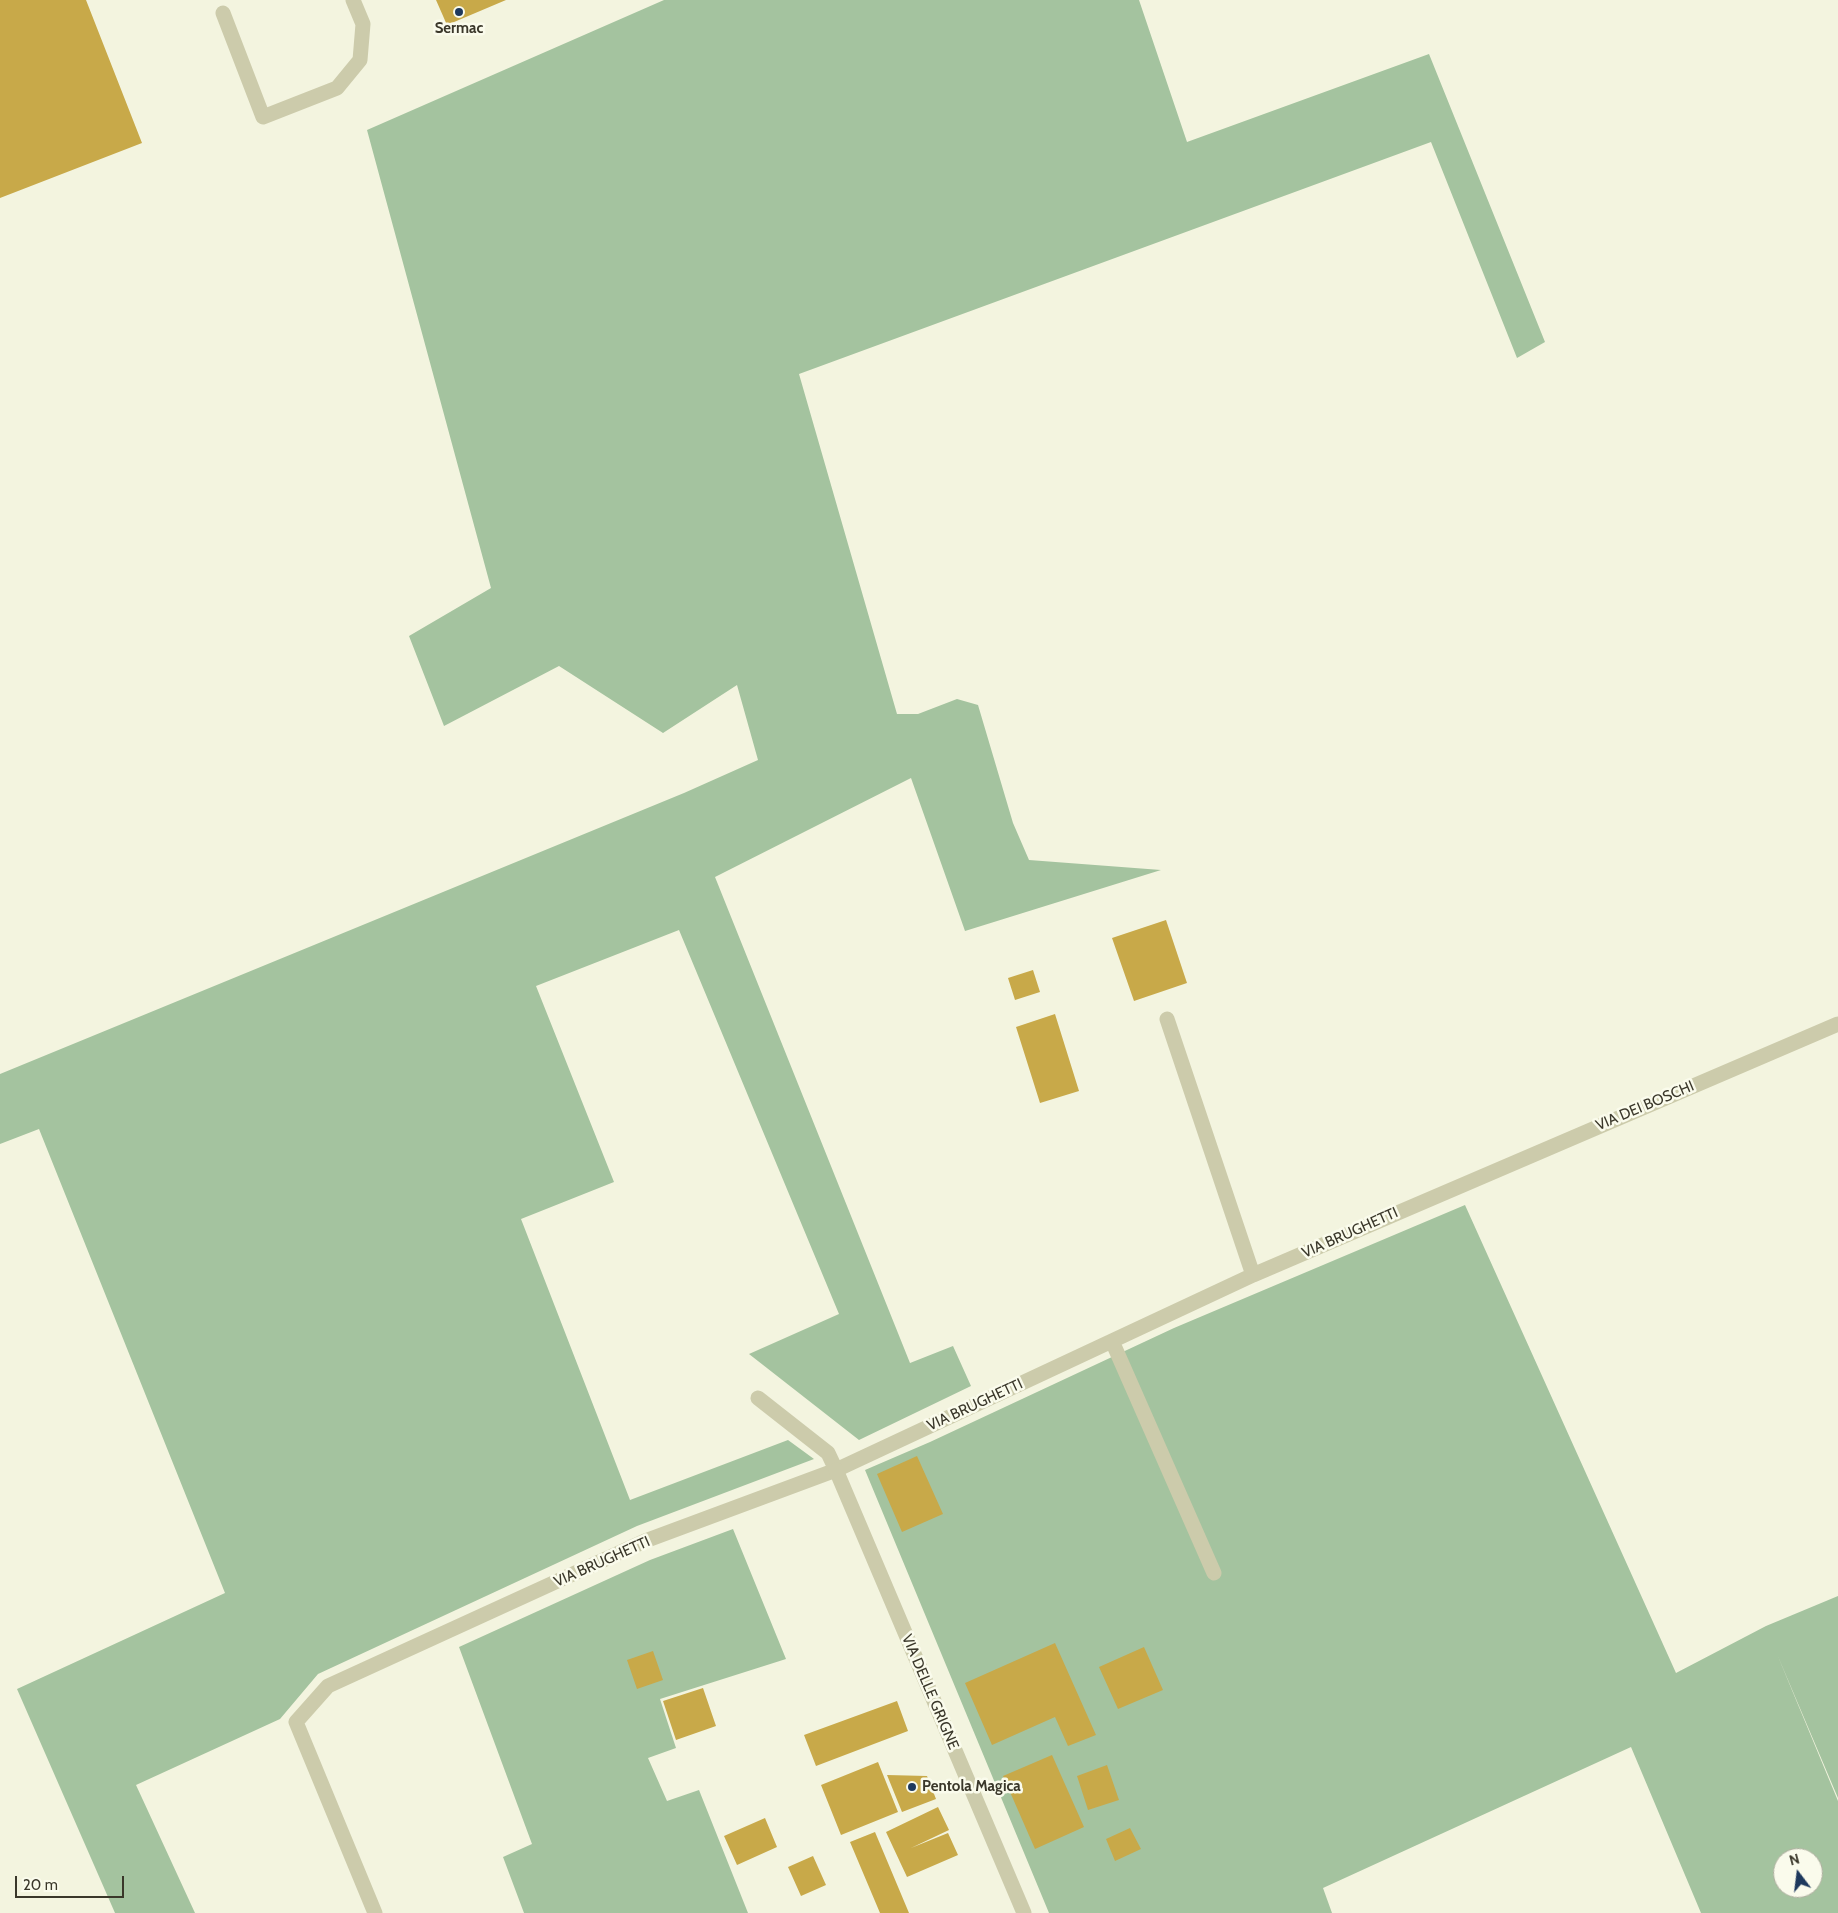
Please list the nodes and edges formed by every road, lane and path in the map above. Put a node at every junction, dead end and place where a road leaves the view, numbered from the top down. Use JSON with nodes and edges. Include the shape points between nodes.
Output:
{"nodes":[{"id":1,"x":353,"y":0,"type":"edge"},
{"id":2,"x":223,"y":12,"type":"dead end"},
{"id":3,"x":1166,"y":1019,"type":"dead end"},
{"id":4,"x":1838,"y":1024,"type":"edge"},
{"id":5,"x":1451,"y":1189,"type":"joint"},
{"id":6,"x":1254,"y":1275,"type":"junction"},
{"id":7,"x":1112,"y":1341,"type":"junction"},
{"id":8,"x":758,"y":1398,"type":"dead end"},
{"id":9,"x":836,"y":1470,"type":"junction"},
{"id":10,"x":1214,"y":1573,"type":"dead end"},
{"id":11,"x":375,"y":1913,"type":"edge"},
{"id":12,"x":1024,"y":1913,"type":"edge"}],
"edges":[{"from":1,"to":2,"type":"street","via":[[363,24],[360,60],[338,88],[262,117]]},
{"from":3,"to":6,"type":"street"},
{"from":4,"to":5,"type":"street","name":"VIA DEI BOSCHI"},
{"from":5,"to":6,"type":"street","name":"VIA BRUGHETTI"},
{"from":6,"to":7,"type":"street","name":"VIA BRUGHETTI"},
{"from":7,"to":9,"type":"street","name":"VIA BRUGHETTI"},
{"from":7,"to":10,"type":"street"},
{"from":8,"to":9,"type":"street","name":"VIA DELLE GRIGNE","via":[[828,1453]]},
{"from":9,"to":11,"type":"street","name":"VIA BRUGHETTI","via":[[646,1541],[328,1686],[296,1722]]},
{"from":9,"to":12,"type":"street","name":"VIA DELLE GRIGNE"}]}
